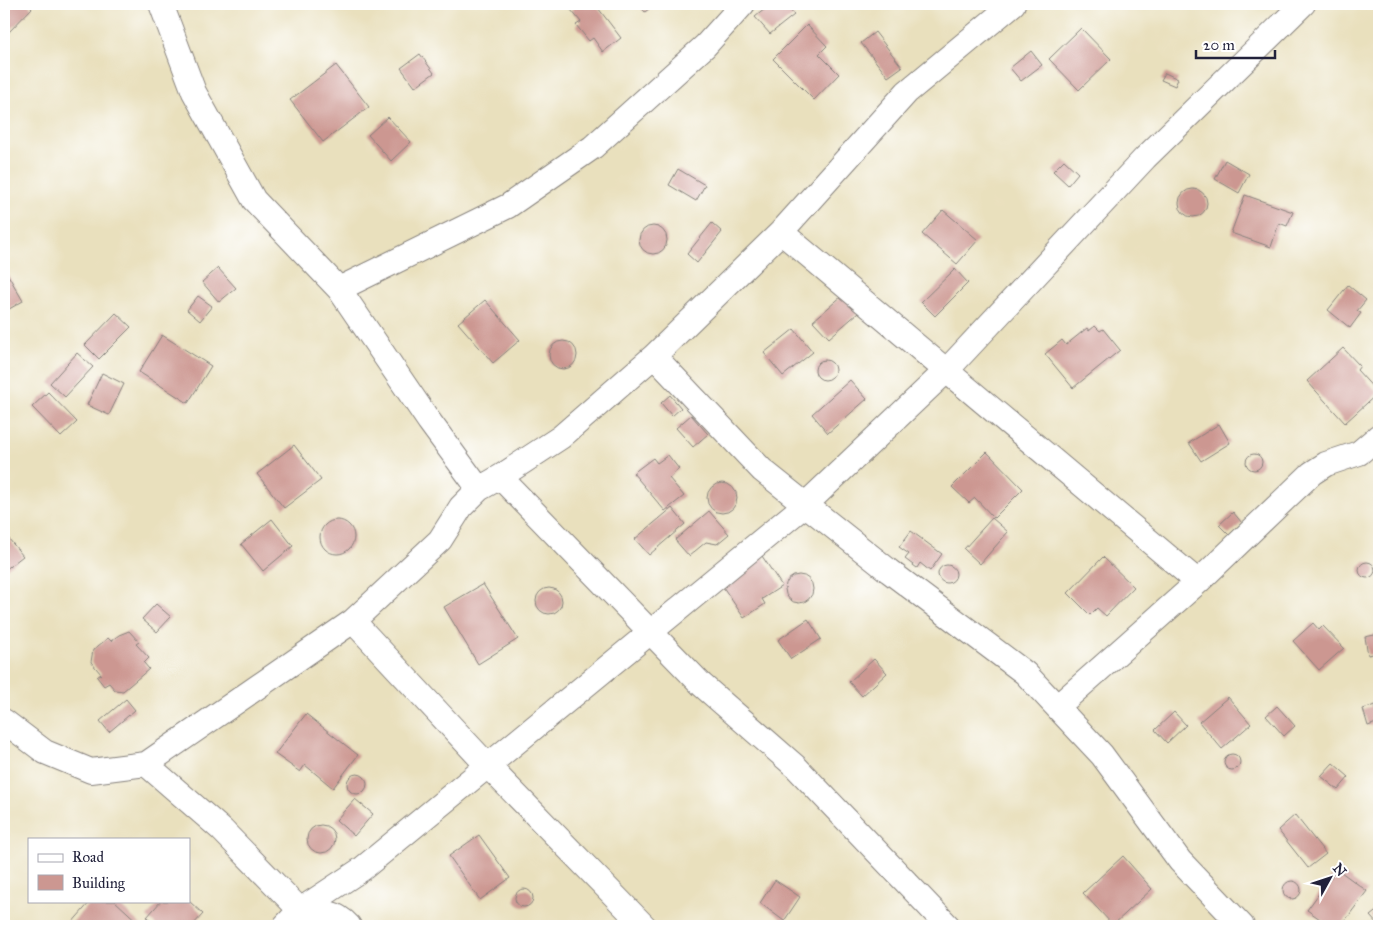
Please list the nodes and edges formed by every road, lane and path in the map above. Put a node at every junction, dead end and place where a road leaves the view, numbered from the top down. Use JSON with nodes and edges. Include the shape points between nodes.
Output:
{"nodes":[{"id":1,"x":161,"y":4,"type":"edge"},
{"id":2,"x":743,"y":4,"type":"edge"},
{"id":3,"x":1013,"y":4,"type":"edge"},
{"id":4,"x":1303,"y":4,"type":"edge"},
{"id":5,"x":781,"y":232,"type":"junction"},
{"id":6,"x":338,"y":289,"type":"junction"},
{"id":7,"x":654,"y":356,"type":"junction"},
{"id":8,"x":946,"y":370,"type":"junction"},
{"id":9,"x":1379,"y":436,"type":"edge"},
{"id":10,"x":500,"y":477,"type":"junction"},
{"id":11,"x":479,"y":489,"type":"junction"},
{"id":12,"x":805,"y":505,"type":"junction"},
{"id":13,"x":1198,"y":582,"type":"junction"},
{"id":14,"x":353,"y":621,"type":"junction"},
{"id":15,"x":650,"y":631,"type":"junction"},
{"id":16,"x":1057,"y":707,"type":"junction"},
{"id":17,"x":4,"y":721,"type":"edge"},
{"id":18,"x":146,"y":764,"type":"junction"},
{"id":19,"x":488,"y":766,"type":"junction"},
{"id":20,"x":293,"y":918,"type":"edge"},
{"id":21,"x":349,"y":926,"type":"edge"},
{"id":22,"x":644,"y":926,"type":"edge"},
{"id":23,"x":948,"y":926,"type":"edge"},
{"id":24,"x":1242,"y":926,"type":"edge"}],
"edges":[{"from":1,"to":6,"type":"street","via":[[194,92],[254,200]]},
{"from":2,"to":6,"type":"street","via":[[705,46],[593,147],[508,206]]},
{"from":3,"to":5,"type":"street","via":[[907,92]]},
{"from":4,"to":8,"type":"street","via":[[1145,158]]},
{"from":5,"to":7,"type":"street"},
{"from":5,"to":8,"type":"street"},
{"from":6,"to":11,"type":"street"},
{"from":7,"to":10,"type":"street","via":[[561,437]]},
{"from":7,"to":12,"type":"street","via":[[762,470]]},
{"from":8,"to":12,"type":"street"},
{"from":8,"to":13,"type":"street"},
{"from":9,"to":13,"type":"street","via":[[1359,454],[1326,464],[1312,473]]},
{"from":10,"to":11,"type":"street"},
{"from":10,"to":15,"type":"street"},
{"from":11,"to":14,"type":"street","via":[[461,508],[440,540]]},
{"from":12,"to":15,"type":"street"},
{"from":12,"to":16,"type":"street","via":[[1025,673]]},
{"from":13,"to":16,"type":"street"},
{"from":14,"to":18,"type":"street"},
{"from":14,"to":19,"type":"street"},
{"from":15,"to":19,"type":"street"},
{"from":15,"to":23,"type":"street","via":[[702,685],[796,767]]},
{"from":16,"to":24,"type":"street","via":[[1102,755],[1180,861]]},
{"from":17,"to":18,"type":"street","via":[[45,752],[91,771]]},
{"from":18,"to":20,"type":"street","via":[[222,830]]},
{"from":19,"to":20,"type":"street","via":[[362,869]]},
{"from":19,"to":22,"type":"street"},
{"from":20,"to":21,"type":"street","via":[[323,911],[343,919]]}]}
